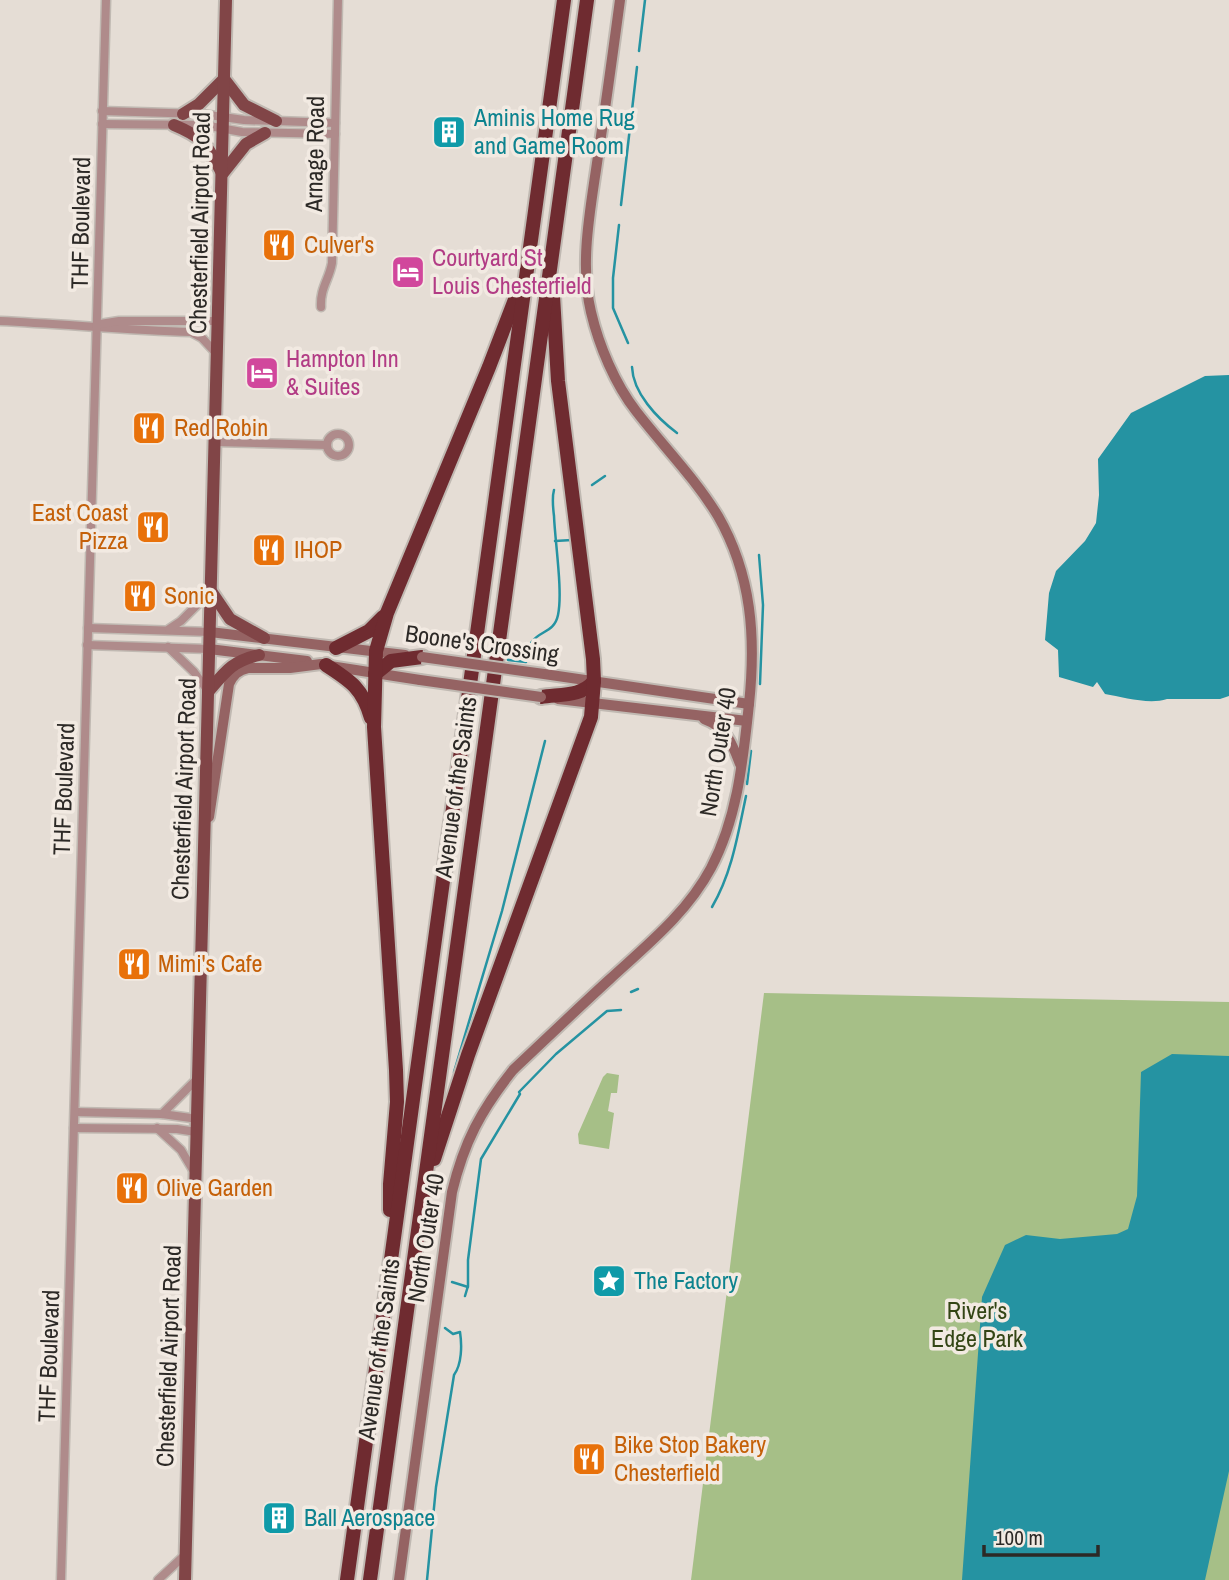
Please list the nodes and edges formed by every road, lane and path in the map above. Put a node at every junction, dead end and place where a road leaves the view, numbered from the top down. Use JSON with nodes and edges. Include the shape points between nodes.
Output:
{"nodes":[{"id":1,"x":106,"y":0,"type":"edge"},
{"id":2,"x":226,"y":0,"type":"edge"},
{"id":3,"x":338,"y":0,"type":"edge"},
{"id":4,"x":564,"y":0,"type":"edge"},
{"id":5,"x":587,"y":0,"type":"edge"},
{"id":6,"x":620,"y":0,"type":"edge"},
{"id":7,"x":224,"y":79,"type":"junction"},
{"id":8,"x":102,"y":111,"type":"junction"},
{"id":9,"x":183,"y":114,"type":"junction"},
{"id":10,"x":276,"y":121,"type":"junction"},
{"id":11,"x":223,"y":123,"type":"junction"},
{"id":12,"x":335,"y":123,"type":"junction"},
{"id":13,"x":102,"y":124,"type":"junction"},
{"id":14,"x":173,"y":125,"type":"junction"},
{"id":15,"x":265,"y":133,"type":"junction"},
{"id":16,"x":335,"y":134,"type":"junction"},
{"id":17,"x":223,"y":173,"type":"junction"},
{"id":18,"x":551,"y":262,"type":"junction"},
{"id":19,"x":527,"y":272,"type":"junction"},
{"id":20,"x":321,"y":307,"type":"dead end"},
{"id":21,"x":0,"y":321,"type":"edge"},
{"id":22,"x":218,"y":321,"type":"junction"},
{"id":23,"x":97,"y":325,"type":"junction"},
{"id":24,"x":217,"y":354,"type":"junction"},
{"id":25,"x":215,"y":442,"type":"junction"},
{"id":26,"x":327,"y":445,"type":"dead end"},
{"id":27,"x":211,"y":592,"type":"junction"},
{"id":28,"x":387,"y":613,"type":"junction"},
{"id":29,"x":88,"y":628,"type":"junction"},
{"id":30,"x":169,"y":629,"type":"junction"},
{"id":31,"x":210,"y":632,"type":"junction"},
{"id":32,"x":264,"y":638,"type":"junction"},
{"id":33,"x":87,"y":645,"type":"junction"},
{"id":34,"x":168,"y":647,"type":"junction"},
{"id":35,"x":337,"y":648,"type":"junction"},
{"id":36,"x":209,"y":649,"type":"junction"},
{"id":37,"x":376,"y":651,"type":"junction"},
{"id":38,"x":259,"y":655,"type":"junction"},
{"id":39,"x":422,"y":657,"type":"junction"},
{"id":40,"x":324,"y":664,"type":"junction"},
{"id":41,"x":375,"y":674,"type":"junction"},
{"id":42,"x":594,"y":681,"type":"junction"},
{"id":43,"x":208,"y":692,"type":"junction"},
{"id":44,"x":541,"y":697,"type":"junction"},
{"id":45,"x":592,"y":703,"type":"junction"},
{"id":46,"x":748,"y":704,"type":"junction"},
{"id":47,"x":691,"y":715,"type":"junction"},
{"id":48,"x":747,"y":721,"type":"junction"},
{"id":49,"x":374,"y":727,"type":"junction"},
{"id":50,"x":741,"y":767,"type":"junction"},
{"id":51,"x":205,"y":844,"type":"junction"},
{"id":52,"x":197,"y":1079,"type":"junction"},
{"id":53,"x":75,"y":1112,"type":"junction"},
{"id":54,"x":162,"y":1114,"type":"junction"},
{"id":55,"x":197,"y":1123,"type":"junction"},
{"id":56,"x":74,"y":1128,"type":"junction"},
{"id":57,"x":157,"y":1128,"type":"junction"},
{"id":58,"x":195,"y":1174,"type":"junction"},
{"id":59,"x":423,"y":1191,"type":"junction"},
{"id":60,"x":391,"y":1257,"type":"junction"},
{"id":61,"x":186,"y":1554,"type":"junction"},
{"id":62,"x":61,"y":1580,"type":"edge"},
{"id":63,"x":158,"y":1580,"type":"edge"},
{"id":64,"x":185,"y":1580,"type":"edge"},
{"id":65,"x":347,"y":1580,"type":"edge"},
{"id":66,"x":370,"y":1580,"type":"edge"},
{"id":67,"x":399,"y":1580,"type":"edge"}],
"edges":[{"from":1,"to":8,"type":"street","name":"THF Boulevard"},
{"from":2,"to":7,"type":"main road","name":"Chesterfield Airport Road"},
{"from":3,"to":12,"type":"street","name":"Arnage Road"},
{"from":4,"to":19,"type":"highway","name":"Avenue of the Saints"},
{"from":5,"to":18,"type":"highway","name":"Avenue of the Saints"},
{"from":6,"to":46,"type":"street","name":"North Outer 40","via":[[590,211],[586,279],[591,312],[627,397],[717,514],[738,560],[753,639]]},
{"from":7,"to":9,"type":"main road"},
{"from":7,"to":10,"type":"main road","via":[[244,105]]},
{"from":7,"to":11,"type":"main road","name":"Chesterfield Airport Road"},
{"from":8,"to":9,"type":"street"},
{"from":8,"to":13,"type":"street","name":"THF Boulevard"},
{"from":9,"to":11,"type":"street"},
{"from":10,"to":11,"type":"street"},
{"from":10,"to":12,"type":"street"},
{"from":11,"to":14,"type":"street"},
{"from":11,"to":15,"type":"street"},
{"from":11,"to":17,"type":"main road","name":"Chesterfield Airport Road"},
{"from":12,"to":16,"type":"street","name":"Arnage Road"},
{"from":13,"to":14,"type":"street"},
{"from":13,"to":23,"type":"street","name":"THF Boulevard"},
{"from":14,"to":17,"type":"main road","via":[[201,139]]},
{"from":15,"to":16,"type":"street"},
{"from":15,"to":17,"type":"main road","via":[[246,144]]},
{"from":16,"to":20,"type":"street","name":"Arnage Road","via":[[332,262]]},
{"from":17,"to":22,"type":"main road","name":"Chesterfield Airport Road"},
{"from":18,"to":42,"type":"highway","via":[[558,381]]},
{"from":18,"to":59,"type":"highway","name":"Avenue of the Saints"},
{"from":19,"to":28,"type":"highway"},
{"from":19,"to":60,"type":"highway","name":"Avenue of the Saints"},
{"from":21,"to":23,"type":"street"},
{"from":22,"to":23,"type":"street"},
{"from":22,"to":24,"type":"main road","name":"Chesterfield Airport Road"},
{"from":23,"to":24,"type":"street","via":[[191,332]]},
{"from":23,"to":29,"type":"street","name":"THF Boulevard"},
{"from":24,"to":25,"type":"main road","name":"Chesterfield Airport Road"},
{"from":25,"to":26,"type":"street"},
{"from":25,"to":27,"type":"main road","name":"Chesterfield Airport Road"},
{"from":27,"to":30,"type":"street"},
{"from":27,"to":31,"type":"main road","name":"Chesterfield Airport Road"},
{"from":27,"to":32,"type":"main road","via":[[232,620]]},
{"from":28,"to":35,"type":"highway","via":[[369,631]]},
{"from":28,"to":37,"type":"highway"},
{"from":29,"to":30,"type":"street"},
{"from":29,"to":33,"type":"street","name":"THF Boulevard"},
{"from":30,"to":31,"type":"street"},
{"from":31,"to":32,"type":"street","name":"Boone's Crossing"},
{"from":31,"to":36,"type":"main road","name":"Chesterfield Airport Road"},
{"from":32,"to":35,"type":"street","name":"Boone's Crossing"},
{"from":33,"to":34,"type":"street"},
{"from":33,"to":53,"type":"street","name":"THF Boulevard"},
{"from":34,"to":36,"type":"street"},
{"from":34,"to":43,"type":"street"},
{"from":35,"to":37,"type":"street","name":"Boone's Crossing"},
{"from":36,"to":38,"type":"street","name":"Boone's Crossing"},
{"from":36,"to":43,"type":"main road","name":"Chesterfield Airport Road"},
{"from":37,"to":39,"type":"street","name":"Boone's Crossing"},
{"from":37,"to":41,"type":"highway"},
{"from":38,"to":40,"type":"street","name":"Boone's Crossing"},
{"from":38,"to":43,"type":"main road","via":[[231,666]]},
{"from":39,"to":41,"type":"highway","via":[[391,661]]},
{"from":39,"to":42,"type":"street","name":"Boone's Crossing","bridge":true},
{"from":40,"to":41,"type":"street","name":"Boone's Crossing"},
{"from":40,"to":49,"type":"highway","via":[[359,691]]},
{"from":40,"to":51,"type":"street","via":[[248,668],[233,676]]},
{"from":41,"to":44,"type":"street","name":"Boone's Crossing","bridge":true},
{"from":41,"to":49,"type":"highway"},
{"from":42,"to":44,"type":"highway","via":[[579,693]]},
{"from":42,"to":45,"type":"highway"},
{"from":42,"to":46,"type":"street","name":"Boone's Crossing"},
{"from":43,"to":51,"type":"main road","name":"Chesterfield Airport Road"},
{"from":44,"to":45,"type":"street","name":"Boone's Crossing"},
{"from":45,"to":47,"type":"street","name":"Boone's Crossing"},
{"from":45,"to":59,"type":"highway","via":[[591,717]]},
{"from":46,"to":48,"type":"street","name":"North Outer 40"},
{"from":47,"to":48,"type":"street","name":"Boone's Crossing"},
{"from":47,"to":50,"type":"street","via":[[713,722],[727,734]]},
{"from":48,"to":50,"type":"street","name":"North Outer 40"},
{"from":49,"to":60,"type":"highway","via":[[397,1102],[390,1184]]},
{"from":50,"to":67,"type":"street","name":"North Outer 40","via":[[731,820],[696,891],[675,919],[513,1070],[490,1099],[465,1148],[452,1192]]},
{"from":51,"to":52,"type":"main road","name":"Chesterfield Airport Road"},
{"from":52,"to":54,"type":"street"},
{"from":52,"to":55,"type":"main road","name":"Chesterfield Airport Road"},
{"from":53,"to":54,"type":"street"},
{"from":53,"to":56,"type":"street","name":"THF Boulevard"},
{"from":54,"to":55,"type":"street"},
{"from":55,"to":57,"type":"street"},
{"from":55,"to":58,"type":"main road","name":"Chesterfield Airport Road"},
{"from":56,"to":57,"type":"street"},
{"from":56,"to":62,"type":"street","name":"THF Boulevard"},
{"from":57,"to":58,"type":"street","via":[[181,1150]]},
{"from":58,"to":61,"type":"main road","name":"Chesterfield Airport Road"},
{"from":59,"to":66,"type":"highway","name":"Avenue of the Saints"},
{"from":60,"to":65,"type":"highway","name":"Avenue of the Saints"},
{"from":61,"to":63,"type":"street"},
{"from":61,"to":64,"type":"main road","name":"Chesterfield Airport Road"}]}
